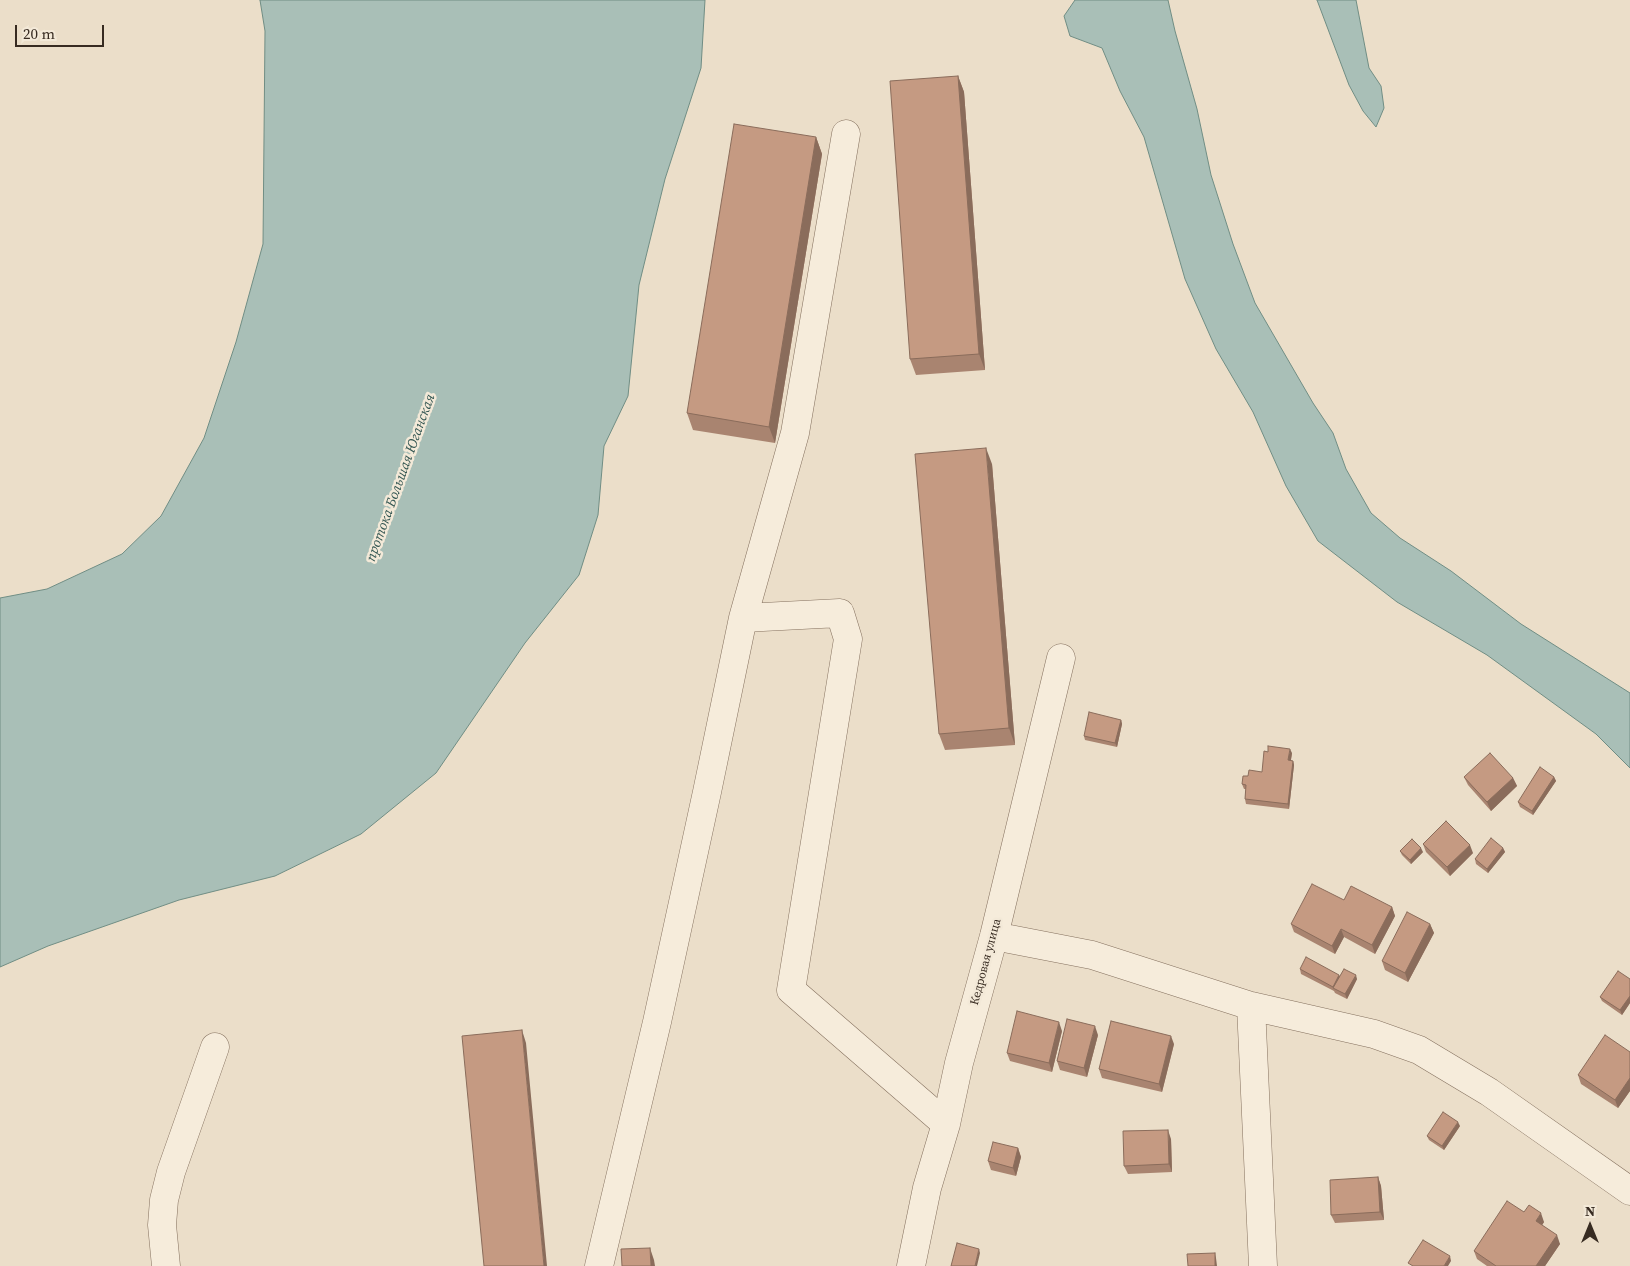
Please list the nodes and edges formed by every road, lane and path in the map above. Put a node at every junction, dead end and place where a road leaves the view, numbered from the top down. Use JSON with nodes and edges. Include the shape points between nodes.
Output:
{"nodes":[{"id":1,"x":846,"y":134,"type":"dead end"},
{"id":2,"x":743,"y":618,"type":"junction"},
{"id":3,"x":1061,"y":658,"type":"dead end"},
{"id":4,"x":994,"y":936,"type":"junction"},
{"id":5,"x":1251,"y":1006,"type":"junction"},
{"id":6,"x":215,"y":1047,"type":"dead end"},
{"id":7,"x":946,"y":1124,"type":"junction"},
{"id":8,"x":1630,"y":1191,"type":"edge"},
{"id":9,"x":166,"y":1266,"type":"edge"},
{"id":10,"x":599,"y":1266,"type":"edge"},
{"id":11,"x":911,"y":1266,"type":"edge"},
{"id":12,"x":1262,"y":1266,"type":"edge"}],
"edges":[{"from":1,"to":2,"type":"street","via":[[795,433]]},
{"from":2,"to":7,"type":"street","via":[[840,614],[848,639],[791,990]]},
{"from":2,"to":10,"type":"street","via":[[657,1022]]},
{"from":3,"to":4,"type":"street","name":"Кедровая улица"},
{"from":4,"to":5,"type":"street","via":[[1092,955]]},
{"from":4,"to":7,"type":"street","name":"Кедровая улица"},
{"from":5,"to":8,"type":"street","via":[[1374,1034],[1419,1050],[1489,1092]]},
{"from":5,"to":12,"type":"street"},
{"from":6,"to":9,"type":"street","via":[[164,1200],[162,1225]]},
{"from":7,"to":11,"type":"street","name":"Кедровая улица","via":[[927,1188]]}]}
